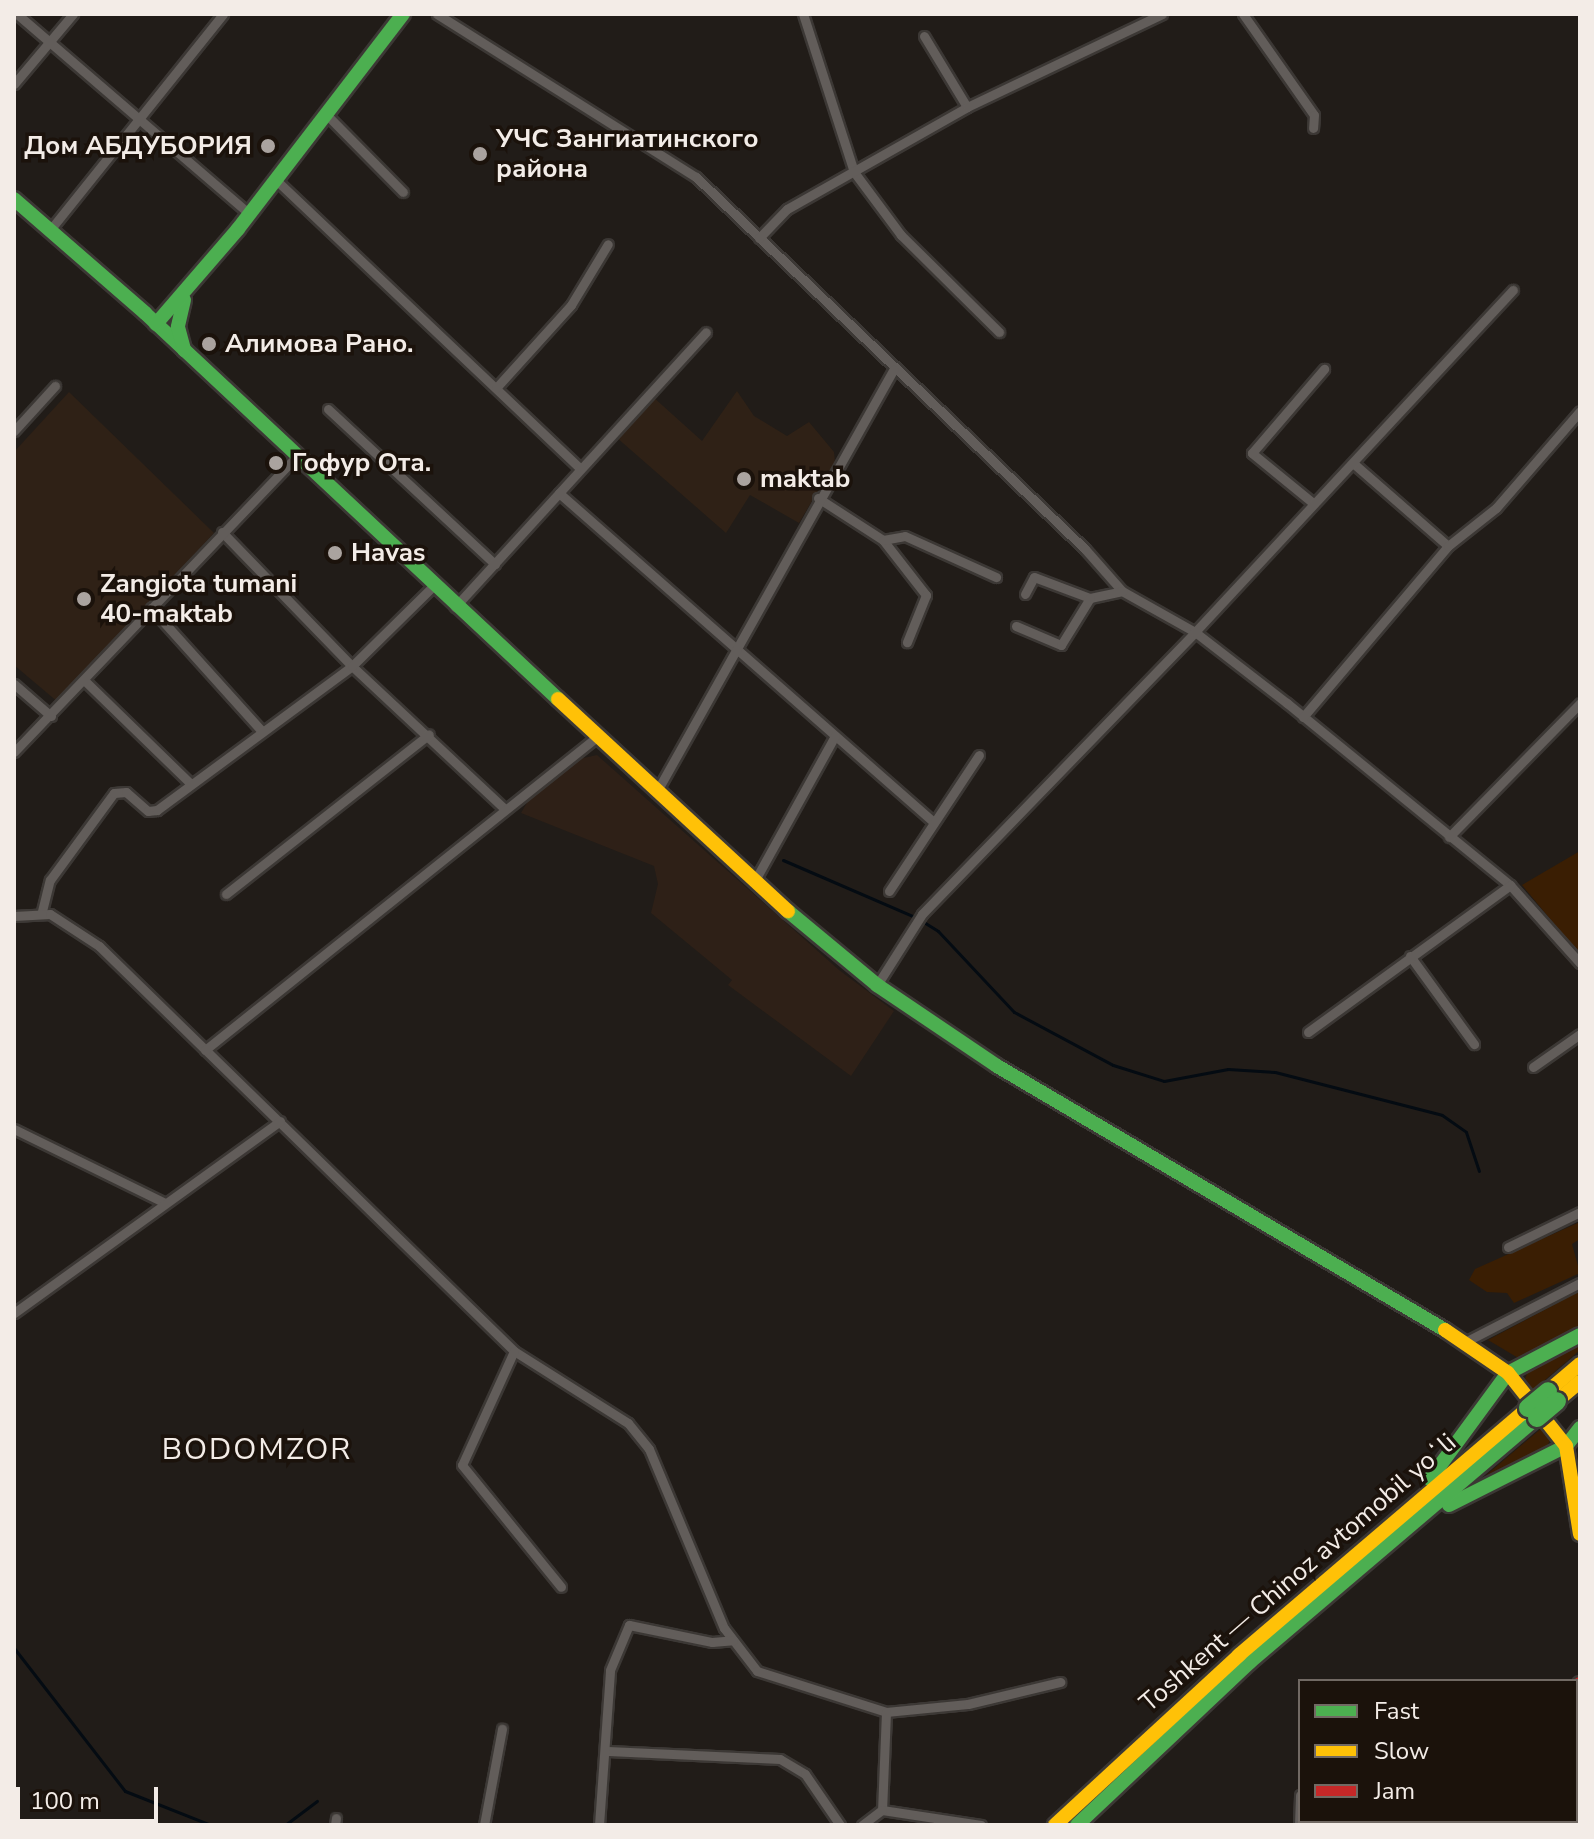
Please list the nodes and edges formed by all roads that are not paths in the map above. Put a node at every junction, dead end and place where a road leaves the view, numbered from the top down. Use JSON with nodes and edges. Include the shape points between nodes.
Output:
{"nodes":[{"id":1,"x":17,"y":14,"type":"edge"},
{"id":2,"x":73,"y":14,"type":"edge"},
{"id":3,"x":223,"y":14,"type":"edge"},
{"id":4,"x":403,"y":14,"type":"edge"},
{"id":5,"x":437,"y":14,"type":"edge"},
{"id":6,"x":803,"y":14,"type":"edge"},
{"id":7,"x":1162,"y":14,"type":"edge"},
{"id":8,"x":1243,"y":14,"type":"edge"},
{"id":9,"x":924,"y":36,"type":"dead end"},
{"id":10,"x":50,"y":42,"type":"junction"},
{"id":11,"x":14,"y":84,"type":"edge"},
{"id":12,"x":967,"y":107,"type":"junction"},
{"id":13,"x":327,"y":115,"type":"junction"},
{"id":14,"x":139,"y":119,"type":"junction"},
{"id":15,"x":1313,"y":128,"type":"dead end"},
{"id":16,"x":854,"y":172,"type":"junction"},
{"id":17,"x":275,"y":179,"type":"junction"},
{"id":18,"x":403,"y":192,"type":"dead end"},
{"id":19,"x":14,"y":199,"type":"edge"},
{"id":20,"x":248,"y":213,"type":"junction"},
{"id":21,"x":50,"y":230,"type":"junction"},
{"id":22,"x":759,"y":238,"type":"junction"},
{"id":23,"x":608,"y":244,"type":"dead end"},
{"id":24,"x":1513,"y":290,"type":"dead end"},
{"id":25,"x":185,"y":296,"type":"junction"},
{"id":26,"x":156,"y":324,"type":"junction"},
{"id":27,"x":706,"y":332,"type":"dead end"},
{"id":28,"x":999,"y":332,"type":"dead end"},
{"id":29,"x":184,"y":350,"type":"junction"},
{"id":30,"x":1324,"y":369,"type":"dead end"},
{"id":31,"x":893,"y":370,"type":"junction"},
{"id":32,"x":55,"y":386,"type":"dead end"},
{"id":33,"x":496,"y":388,"type":"junction"},
{"id":34,"x":328,"y":409,"type":"dead end"},
{"id":35,"x":1580,"y":411,"type":"edge"},
{"id":36,"x":14,"y":431,"type":"edge"},
{"id":37,"x":295,"y":458,"type":"junction"},
{"id":38,"x":1353,"y":463,"type":"junction"},
{"id":39,"x":580,"y":468,"type":"junction"},
{"id":40,"x":559,"y":493,"type":"junction"},
{"id":41,"x":818,"y":498,"type":"junction"},
{"id":42,"x":1313,"y":503,"type":"junction"},
{"id":43,"x":222,"y":532,"type":"junction"},
{"id":44,"x":883,"y":540,"type":"junction"},
{"id":45,"x":1448,"y":546,"type":"junction"},
{"id":46,"x":495,"y":564,"type":"junction"},
{"id":47,"x":996,"y":577,"type":"dead end"},
{"id":48,"x":433,"y":586,"type":"junction"},
{"id":49,"x":1122,"y":591,"type":"junction"},
{"id":50,"x":1025,"y":594,"type":"dead end"},
{"id":51,"x":1090,"y":598,"type":"junction"},
{"id":52,"x":455,"y":607,"type":"junction"},
{"id":53,"x":151,"y":608,"type":"junction"},
{"id":54,"x":1016,"y":626,"type":"dead end"},
{"id":55,"x":1195,"y":632,"type":"junction"},
{"id":56,"x":907,"y":642,"type":"dead end"},
{"id":57,"x":735,"y":647,"type":"junction"},
{"id":58,"x":352,"y":666,"type":"junction"},
{"id":59,"x":84,"y":680,"type":"junction"},
{"id":60,"x":14,"y":684,"type":"edge"},
{"id":61,"x":1580,"y":703,"type":"edge"},
{"id":62,"x":51,"y":716,"type":"junction"},
{"id":63,"x":1303,"y":717,"type":"junction"},
{"id":64,"x":261,"y":730,"type":"junction"},
{"id":65,"x":429,"y":734,"type":"junction"},
{"id":66,"x":598,"y":736,"type":"junction"},
{"id":67,"x":835,"y":736,"type":"junction"},
{"id":68,"x":14,"y":752,"type":"edge"},
{"id":69,"x":979,"y":755,"type":"dead end"},
{"id":70,"x":191,"y":784,"type":"junction"},
{"id":71,"x":657,"y":791,"type":"junction"},
{"id":72,"x":504,"y":808,"type":"junction"},
{"id":73,"x":933,"y":822,"type":"junction"},
{"id":74,"x":1449,"y":837,"type":"junction"},
{"id":75,"x":754,"y":882,"type":"junction"},
{"id":76,"x":1510,"y":885,"type":"junction"},
{"id":77,"x":889,"y":891,"type":"dead end"},
{"id":78,"x":226,"y":894,"type":"dead end"},
{"id":79,"x":42,"y":911,"type":"junction"},
{"id":80,"x":14,"y":916,"type":"edge"},
{"id":81,"x":1410,"y":956,"type":"junction"},
{"id":82,"x":1580,"y":963,"type":"edge"},
{"id":83,"x":877,"y":985,"type":"junction"},
{"id":84,"x":1308,"y":1032,"type":"dead end"},
{"id":85,"x":1580,"y":1034,"type":"edge"},
{"id":86,"x":1474,"y":1044,"type":"dead end"},
{"id":87,"x":205,"y":1050,"type":"junction"},
{"id":88,"x":1533,"y":1067,"type":"dead end"},
{"id":89,"x":280,"y":1121,"type":"junction"},
{"id":90,"x":14,"y":1129,"type":"edge"},
{"id":91,"x":163,"y":1202,"type":"junction"},
{"id":92,"x":1580,"y":1212,"type":"edge"},
{"id":93,"x":1508,"y":1247,"type":"dead end"},
{"id":94,"x":1580,"y":1283,"type":"edge"},
{"id":95,"x":14,"y":1313,"type":"edge"},
{"id":96,"x":1580,"y":1335,"type":"edge"},
{"id":97,"x":1465,"y":1342,"type":"junction"},
{"id":98,"x":514,"y":1351,"type":"junction"},
{"id":99,"x":1580,"y":1364,"type":"edge"},
{"id":100,"x":1508,"y":1373,"type":"junction"},
{"id":101,"x":1580,"y":1382,"type":"edge"},
{"id":102,"x":1553,"y":1396,"type":"junction"},
{"id":103,"x":1573,"y":1437,"type":"edge"},
{"id":104,"x":1396,"y":1528,"type":"junction"},
{"id":105,"x":1580,"y":1534,"type":"edge"},
{"id":106,"x":561,"y":1587,"type":"dead end"},
{"id":107,"x":733,"y":1640,"type":"junction"},
{"id":108,"x":1060,"y":1682,"type":"dead end"},
{"id":109,"x":1580,"y":1684,"type":"edge"},
{"id":110,"x":886,"y":1712,"type":"junction"},
{"id":111,"x":502,"y":1729,"type":"dead end"},
{"id":112,"x":608,"y":1751,"type":"junction"},
{"id":113,"x":882,"y":1810,"type":"junction"},
{"id":114,"x":484,"y":1825,"type":"edge"},
{"id":115,"x":599,"y":1825,"type":"edge"},
{"id":116,"x":840,"y":1825,"type":"edge"},
{"id":117,"x":862,"y":1825,"type":"edge"},
{"id":118,"x":981,"y":1825,"type":"edge"},
{"id":119,"x":1055,"y":1825,"type":"edge"},
{"id":120,"x":1077,"y":1825,"type":"edge"},
{"id":121,"x":1579,"y":1825,"type":"edge"}],
"edges":[{"from":1,"to":10,"type":"street"},
{"from":2,"to":10,"type":"street"},
{"from":3,"to":14,"type":"street"},
{"from":4,"to":13,"type":"main road"},
{"from":5,"to":22,"type":"street","via":[[696,177]]},
{"from":6,"to":16,"type":"street"},
{"from":7,"to":12,"type":"street"},
{"from":8,"to":15,"type":"street","via":[[1314,115]]},
{"from":9,"to":12,"type":"street"},
{"from":10,"to":11,"type":"street"},
{"from":10,"to":14,"type":"street"},
{"from":12,"to":16,"type":"street"},
{"from":13,"to":17,"type":"main road"},
{"from":13,"to":18,"type":"street"},
{"from":14,"to":20,"type":"street"},
{"from":14,"to":21,"type":"street"},
{"from":16,"to":22,"type":"street","via":[[787,209]]},
{"from":16,"to":28,"type":"street","via":[[901,235]]},
{"from":17,"to":20,"type":"main road"},
{"from":17,"to":33,"type":"street"},
{"from":19,"to":21,"type":"main road"},
{"from":20,"to":25,"type":"main road"},
{"from":20,"to":26,"type":"main road","via":[[232,225]]},
{"from":21,"to":26,"type":"main road"},
{"from":22,"to":31,"type":"street"},
{"from":23,"to":33,"type":"street","via":[[571,305]]},
{"from":24,"to":38,"type":"street"},
{"from":25,"to":26,"type":"main road"},
{"from":25,"to":29,"type":"main road","via":[[178,327]]},
{"from":26,"to":29,"type":"main road"},
{"from":27,"to":39,"type":"street"},
{"from":29,"to":37,"type":"main road"},
{"from":30,"to":42,"type":"street","via":[[1252,453]]},
{"from":31,"to":41,"type":"street"},
{"from":31,"to":49,"type":"street","via":[[1085,549]]},
{"from":32,"to":36,"type":"street"},
{"from":33,"to":39,"type":"street"},
{"from":34,"to":46,"type":"street"},
{"from":35,"to":45,"type":"street","via":[[1496,508]]},
{"from":37,"to":43,"type":"street"},
{"from":37,"to":48,"type":"main road"},
{"from":38,"to":42,"type":"street"},
{"from":38,"to":45,"type":"street"},
{"from":39,"to":40,"type":"street"},
{"from":40,"to":46,"type":"street"},
{"from":40,"to":57,"type":"street"},
{"from":41,"to":44,"type":"street"},
{"from":41,"to":57,"type":"street"},
{"from":42,"to":55,"type":"street"},
{"from":43,"to":53,"type":"street"},
{"from":43,"to":58,"type":"street"},
{"from":44,"to":47,"type":"street","via":[[905,536]]},
{"from":44,"to":56,"type":"street","via":[[926,595]]},
{"from":45,"to":63,"type":"street"},
{"from":46,"to":52,"type":"street"},
{"from":48,"to":52,"type":"main road"},
{"from":48,"to":58,"type":"street"},
{"from":49,"to":51,"type":"street"},
{"from":49,"to":55,"type":"street"},
{"from":50,"to":51,"type":"street","via":[[1034,577]]},
{"from":51,"to":54,"type":"street","via":[[1061,645]]},
{"from":52,"to":66,"type":"main road"},
{"from":53,"to":59,"type":"street"},
{"from":53,"to":64,"type":"street"},
{"from":55,"to":63,"type":"street"},
{"from":55,"to":83,"type":"street","via":[[922,914]]},
{"from":57,"to":67,"type":"street"},
{"from":57,"to":71,"type":"street"},
{"from":58,"to":64,"type":"street"},
{"from":58,"to":65,"type":"street"},
{"from":59,"to":62,"type":"street"},
{"from":59,"to":70,"type":"street"},
{"from":60,"to":62,"type":"street"},
{"from":61,"to":74,"type":"street"},
{"from":62,"to":68,"type":"street"},
{"from":63,"to":74,"type":"street"},
{"from":64,"to":70,"type":"street"},
{"from":65,"to":72,"type":"street"},
{"from":65,"to":78,"type":"street"},
{"from":66,"to":71,"type":"main road"},
{"from":66,"to":72,"type":"street"},
{"from":67,"to":73,"type":"street"},
{"from":67,"to":75,"type":"street"},
{"from":69,"to":73,"type":"street"},
{"from":70,"to":79,"type":"street","via":[[153,812],[126,792],[114,793],[50,880]]},
{"from":71,"to":75,"type":"main road"},
{"from":72,"to":87,"type":"street"},
{"from":73,"to":77,"type":"street"},
{"from":74,"to":76,"type":"street"},
{"from":75,"to":83,"type":"main road"},
{"from":76,"to":81,"type":"street"},
{"from":76,"to":82,"type":"street"},
{"from":79,"to":80,"type":"street"},
{"from":79,"to":87,"type":"street","via":[[99,946]]},
{"from":81,"to":84,"type":"street"},
{"from":81,"to":86,"type":"street"},
{"from":83,"to":97,"type":"main road","via":[[997,1066]]},
{"from":85,"to":88,"type":"street"},
{"from":87,"to":89,"type":"street"},
{"from":89,"to":91,"type":"street"},
{"from":89,"to":98,"type":"street"},
{"from":90,"to":91,"type":"street"},
{"from":91,"to":95,"type":"street"},
{"from":92,"to":93,"type":"street"},
{"from":94,"to":97,"type":"street"},
{"from":96,"to":100,"type":"main road"},
{"from":97,"to":100,"type":"main road"},
{"from":98,"to":106,"type":"street","via":[[462,1465]]},
{"from":98,"to":107,"type":"street","via":[[641,1436]]},
{"from":99,"to":102,"type":"main road","name":"Toshkent — Chinoz avtomobil yoʻli"},
{"from":100,"to":103,"type":"main road"},
{"from":100,"to":104,"type":"main road"},
{"from":101,"to":102,"type":"main road","name":"Toshkent — Chinoz avtomobil yoʻli"},
{"from":102,"to":104,"type":"main road","name":"Toshkent — Chinoz avtomobil yoʻli","bridge":true},
{"from":103,"to":104,"type":"main road"},
{"from":103,"to":105,"type":"main road"},
{"from":104,"to":119,"type":"main road","name":"Toshkent — Chinoz avtomobil yoʻli"},
{"from":104,"to":120,"type":"main road","name":"Toshkent — Chinoz avtomobil yoʻli"},
{"from":107,"to":110,"type":"street","via":[[757,1671]]},
{"from":107,"to":112,"type":"street","via":[[712,1642],[629,1625],[610,1670]]},
{"from":108,"to":110,"type":"street","via":[[968,1704]]},
{"from":109,"to":121,"type":"main road"},
{"from":110,"to":113,"type":"street"},
{"from":111,"to":114,"type":"street"},
{"from":112,"to":115,"type":"street"},
{"from":112,"to":116,"type":"street","via":[[780,1759],[805,1774]]},
{"from":113,"to":117,"type":"street"},
{"from":113,"to":118,"type":"street"}]}
